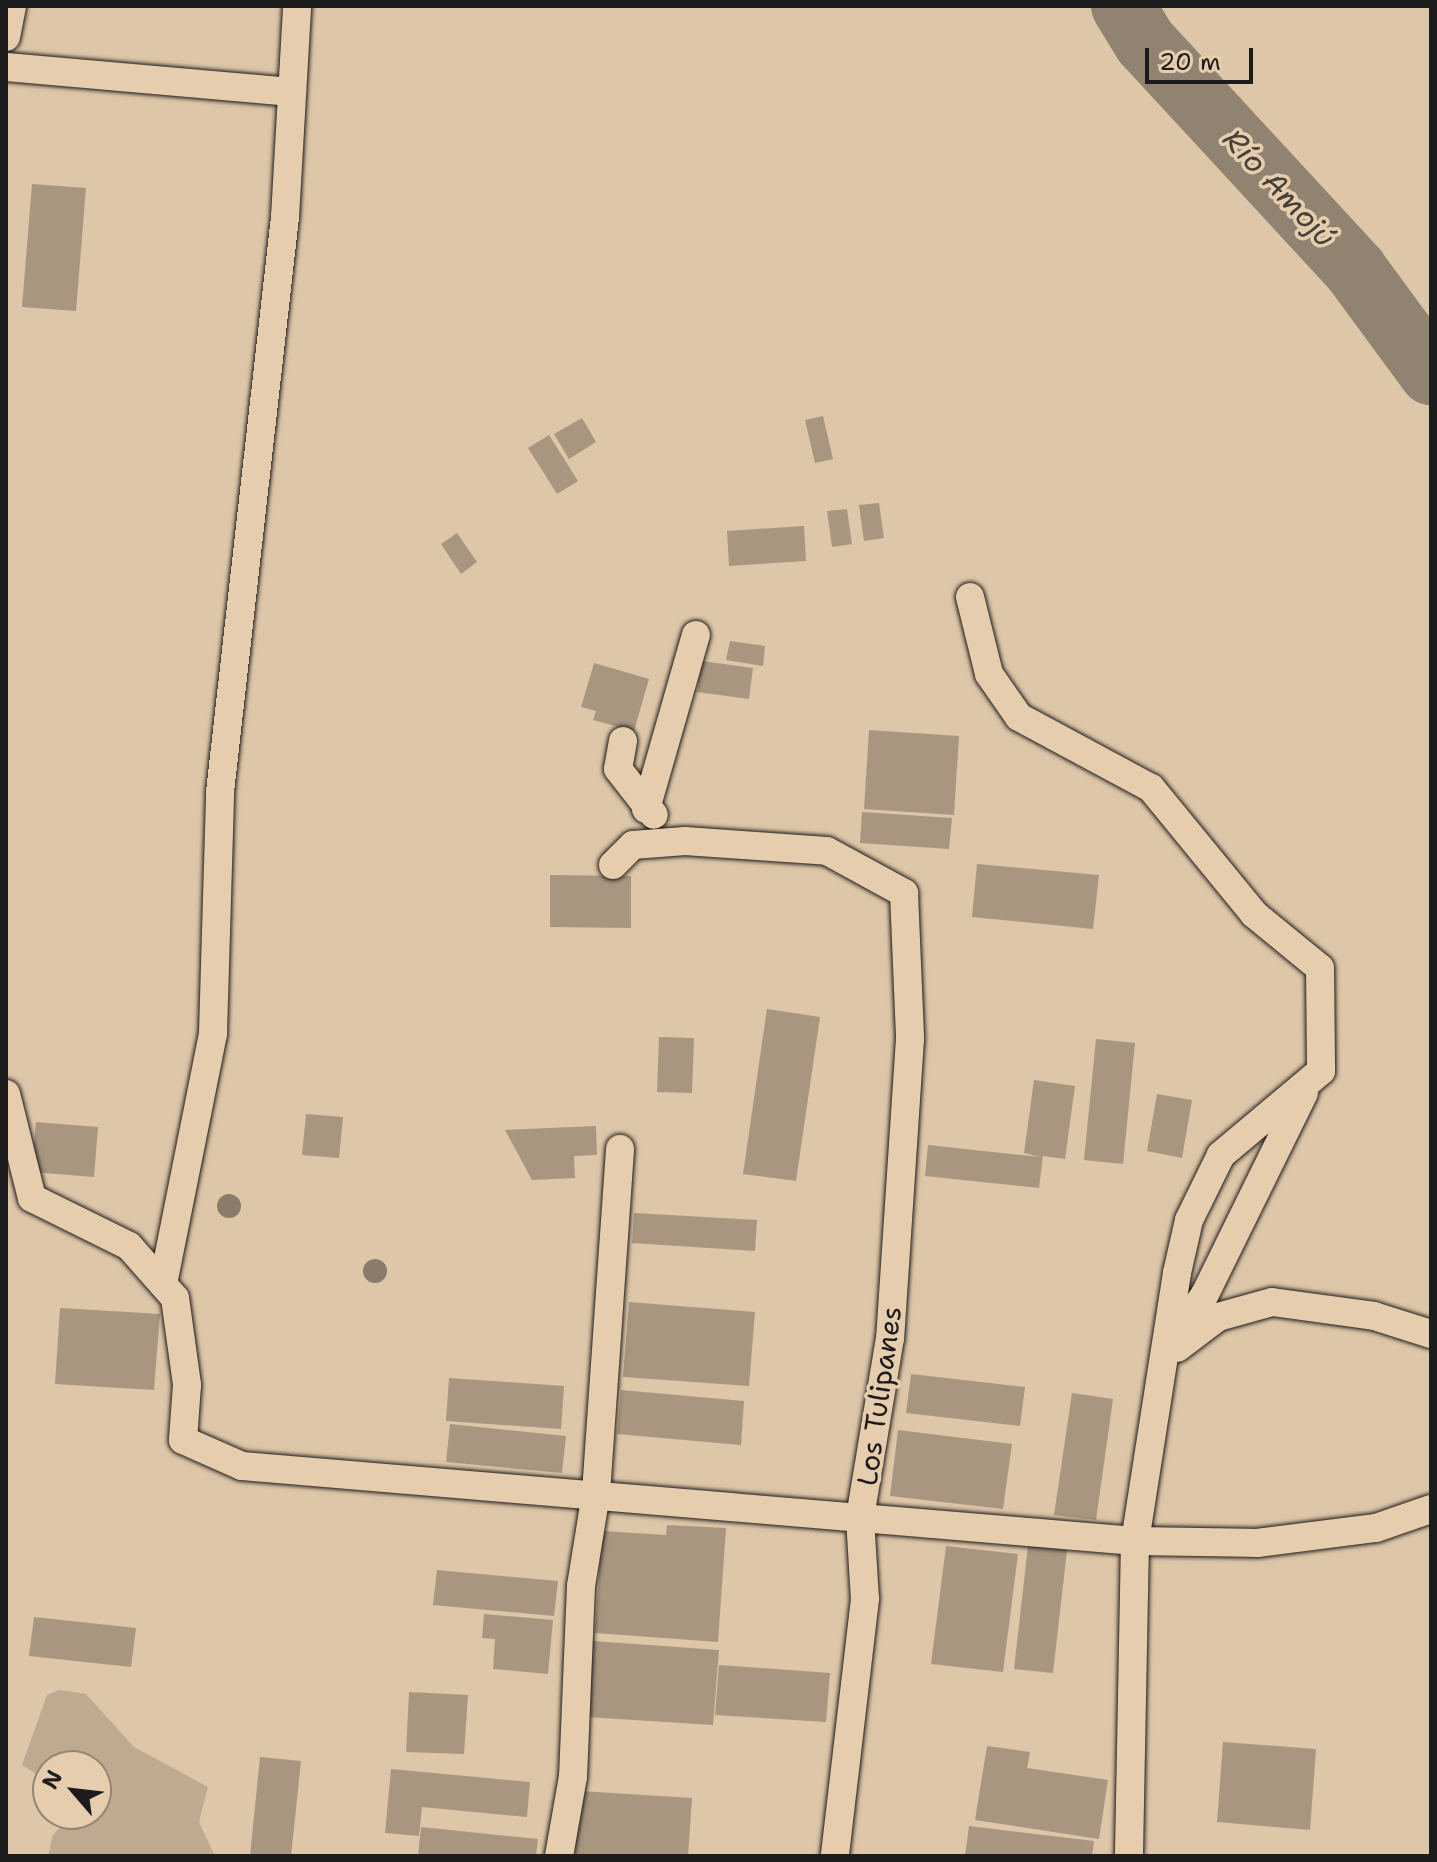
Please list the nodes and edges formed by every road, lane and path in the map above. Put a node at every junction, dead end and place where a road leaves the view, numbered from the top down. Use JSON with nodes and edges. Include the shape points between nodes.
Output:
{"nodes":[{"id":1,"x":12,"y":6,"type":"edge"},
{"id":2,"x":297,"y":6,"type":"edge"},
{"id":3,"x":6,"y":37,"type":"edge"},
{"id":4,"x":6,"y":67,"type":"edge"},
{"id":5,"x":292,"y":92,"type":"junction"},
{"id":6,"x":970,"y":597,"type":"dead end"},
{"id":7,"x":696,"y":635,"type":"dead end"},
{"id":8,"x":623,"y":741,"type":"dead end"},
{"id":9,"x":646,"y":809,"type":"junction"},
{"id":10,"x":685,"y":841,"type":"junction"},
{"id":11,"x":613,"y":865,"type":"dead end"},
{"id":12,"x":1309,"y":1081,"type":"junction"},
{"id":13,"x":6,"y":1094,"type":"edge"},
{"id":14,"x":620,"y":1149,"type":"dead end"},
{"id":15,"x":163,"y":1284,"type":"junction"},
{"id":16,"x":1431,"y":1334,"type":"edge"},
{"id":17,"x":1158,"y":1363,"type":"junction"},
{"id":18,"x":596,"y":1493,"type":"junction"},
{"id":19,"x":1431,"y":1509,"type":"edge"},
{"id":20,"x":860,"y":1518,"type":"junction"},
{"id":21,"x":1135,"y":1541,"type":"junction"},
{"id":22,"x":559,"y":1856,"type":"edge"},
{"id":23,"x":835,"y":1856,"type":"edge"},
{"id":24,"x":1129,"y":1856,"type":"edge"}],
"edges":[{"from":1,"to":3,"type":"street"},
{"from":2,"to":5,"type":"street"},
{"from":4,"to":5,"type":"street"},
{"from":5,"to":15,"type":"street","via":[[220,792],[213,1033]]},
{"from":6,"to":12,"type":"street","via":[[989,674],[1019,717],[1151,788],[1254,914],[1320,968],[1326,1043],[1321,1071]]},
{"from":7,"to":9,"type":"street"},
{"from":8,"to":9,"type":"street","via":[[618,769]]},
{"from":9,"to":10,"type":"street"},
{"from":10,"to":11,"type":"street","via":[[633,845]]},
{"from":10,"to":20,"type":"street","name":"Los Tulipanes","via":[[827,851],[904,893],[910,1039],[890,1338]]},
{"from":12,"to":17,"type":"street","via":[[1205,1294]]},
{"from":12,"to":17,"type":"street","via":[[1221,1155],[1189,1220]]},
{"from":13,"to":15,"type":"street","via":[[32,1198],[129,1246]]},
{"from":14,"to":18,"type":"street"},
{"from":15,"to":18,"type":"street","via":[[175,1298],[187,1385],[183,1440],[242,1466]]},
{"from":16,"to":17,"type":"street","via":[[1374,1316],[1272,1302],[1218,1317]]},
{"from":17,"to":21,"type":"street"},
{"from":18,"to":20,"type":"street"},
{"from":18,"to":22,"type":"street","via":[[581,1586],[573,1777]]},
{"from":19,"to":21,"type":"street","via":[[1376,1528],[1257,1543]]},
{"from":20,"to":21,"type":"street"},
{"from":20,"to":23,"type":"street","name":"Los Tulipanes","via":[[865,1599]]},
{"from":21,"to":24,"type":"street"}]}
